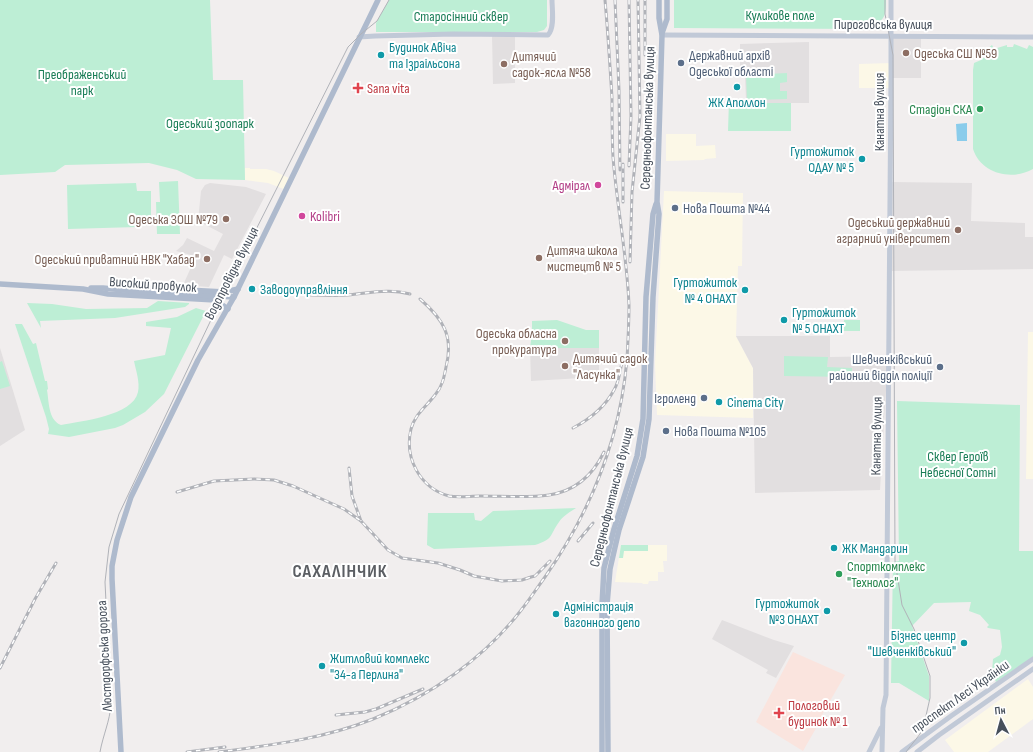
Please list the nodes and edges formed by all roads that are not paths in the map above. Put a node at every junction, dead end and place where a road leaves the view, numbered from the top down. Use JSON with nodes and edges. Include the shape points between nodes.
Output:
{"nodes":[{"id":1,"x":378,"y":0,"type":"edge"},
{"id":2,"x":552,"y":0,"type":"edge"},
{"id":3,"x":659,"y":0,"type":"edge"},
{"id":4,"x":667,"y":0,"type":"edge"},
{"id":5,"x":891,"y":0,"type":"edge"},
{"id":6,"x":662,"y":35,"type":"junction"},
{"id":7,"x":891,"y":36,"type":"junction"},
{"id":8,"x":359,"y":37,"type":"junction"},
{"id":9,"x":1033,"y":37,"type":"edge"},
{"id":10,"x":657,"y":202,"type":"junction"},
{"id":11,"x":0,"y":284,"type":"edge"},
{"id":12,"x":82,"y":289,"type":"junction"},
{"id":13,"x":116,"y":289,"type":"junction"},
{"id":14,"x":238,"y":289,"type":"junction"},
{"id":15,"x":98,"y":291,"type":"junction"},
{"id":16,"x":234,"y":297,"type":"junction"},
{"id":17,"x":228,"y":309,"type":"junction"},
{"id":18,"x":113,"y":560,"type":"joint"},
{"id":19,"x":1033,"y":659,"type":"edge"},
{"id":20,"x":1033,"y":668,"type":"edge"},
{"id":21,"x":883,"y":725,"type":"junction"},
{"id":22,"x":121,"y":752,"type":"edge"},
{"id":23,"x":602,"y":752,"type":"edge"},
{"id":24,"x":608,"y":752,"type":"edge"},
{"id":25,"x":869,"y":752,"type":"edge"},
{"id":26,"x":882,"y":752,"type":"edge"},
{"id":27,"x":902,"y":752,"type":"edge"},
{"id":28,"x":918,"y":752,"type":"edge"}],
"edges":[{"from":1,"to":8,"type":"main road","name":"Водопровідна вулиця"},
{"from":2,"to":8,"type":"main road","via":[[552,27],[548,35],[453,34]]},
{"from":3,"to":6,"type":"main road","name":"Середньофонтанська вулиця"},
{"from":4,"to":6,"type":"main road","name":"Середньофонтанська вулиця","via":[[667,19]]},
{"from":5,"to":7,"type":"main road","name":"Канатна вулиця"},
{"from":6,"to":7,"type":"main road","name":"Пироговська вулиця"},
{"from":6,"to":10,"type":"main road","name":"Середньофонтанська вулиця"},
{"from":7,"to":9,"type":"main road","name":"Пироговська вулиця"},
{"from":7,"to":21,"type":"main road","name":"Канатна вулиця","via":[[886,695]]},
{"from":8,"to":14,"type":"main road","name":"Водопровідна вулиця"},
{"from":10,"to":23,"type":"main road","name":"Середньофонтанська вулиця","via":[[653,214],[646,297],[644,411],[641,435],[604,568]]},
{"from":10,"to":24,"type":"main road","name":"Середньофонтанська вулиця","via":[[659,214],[649,419],[643,457],[619,530],[610,569],[607,605]]},
{"from":11,"to":12,"type":"main road","name":"Високий провулок"},
{"from":12,"to":13,"type":"main road","name":"Високий провулок"},
{"from":12,"to":15,"type":"main road","name":"Високий провулок"},
{"from":13,"to":14,"type":"main road","name":"Високий провулок","via":[[130,287],[225,292]]},
{"from":13,"to":15,"type":"main road","name":"Високий провулок"},
{"from":13,"to":16,"type":"main road","name":"Високий провулок"},
{"from":14,"to":16,"type":"main road","name":"Водопровідна вулиця"},
{"from":15,"to":17,"type":"main road","name":"Високий провулок","via":[[108,294],[215,300]]},
{"from":16,"to":17,"type":"main road","name":"Водопровідна вулиця"},
{"from":17,"to":18,"type":"main road","name":"Водопровідна вулиця","via":[[198,360],[131,497]]},
{"from":18,"to":22,"type":"main road","name":"Люстдорфська дорога"},
{"from":19,"to":27,"type":"main road","name":"проспект Лесі Українки"},
{"from":20,"to":28,"type":"main road","name":"проспект Лесі Українки"},
{"from":21,"to":25,"type":"main road"},
{"from":21,"to":26,"type":"main road","name":"Канатна вулиця"}]}
